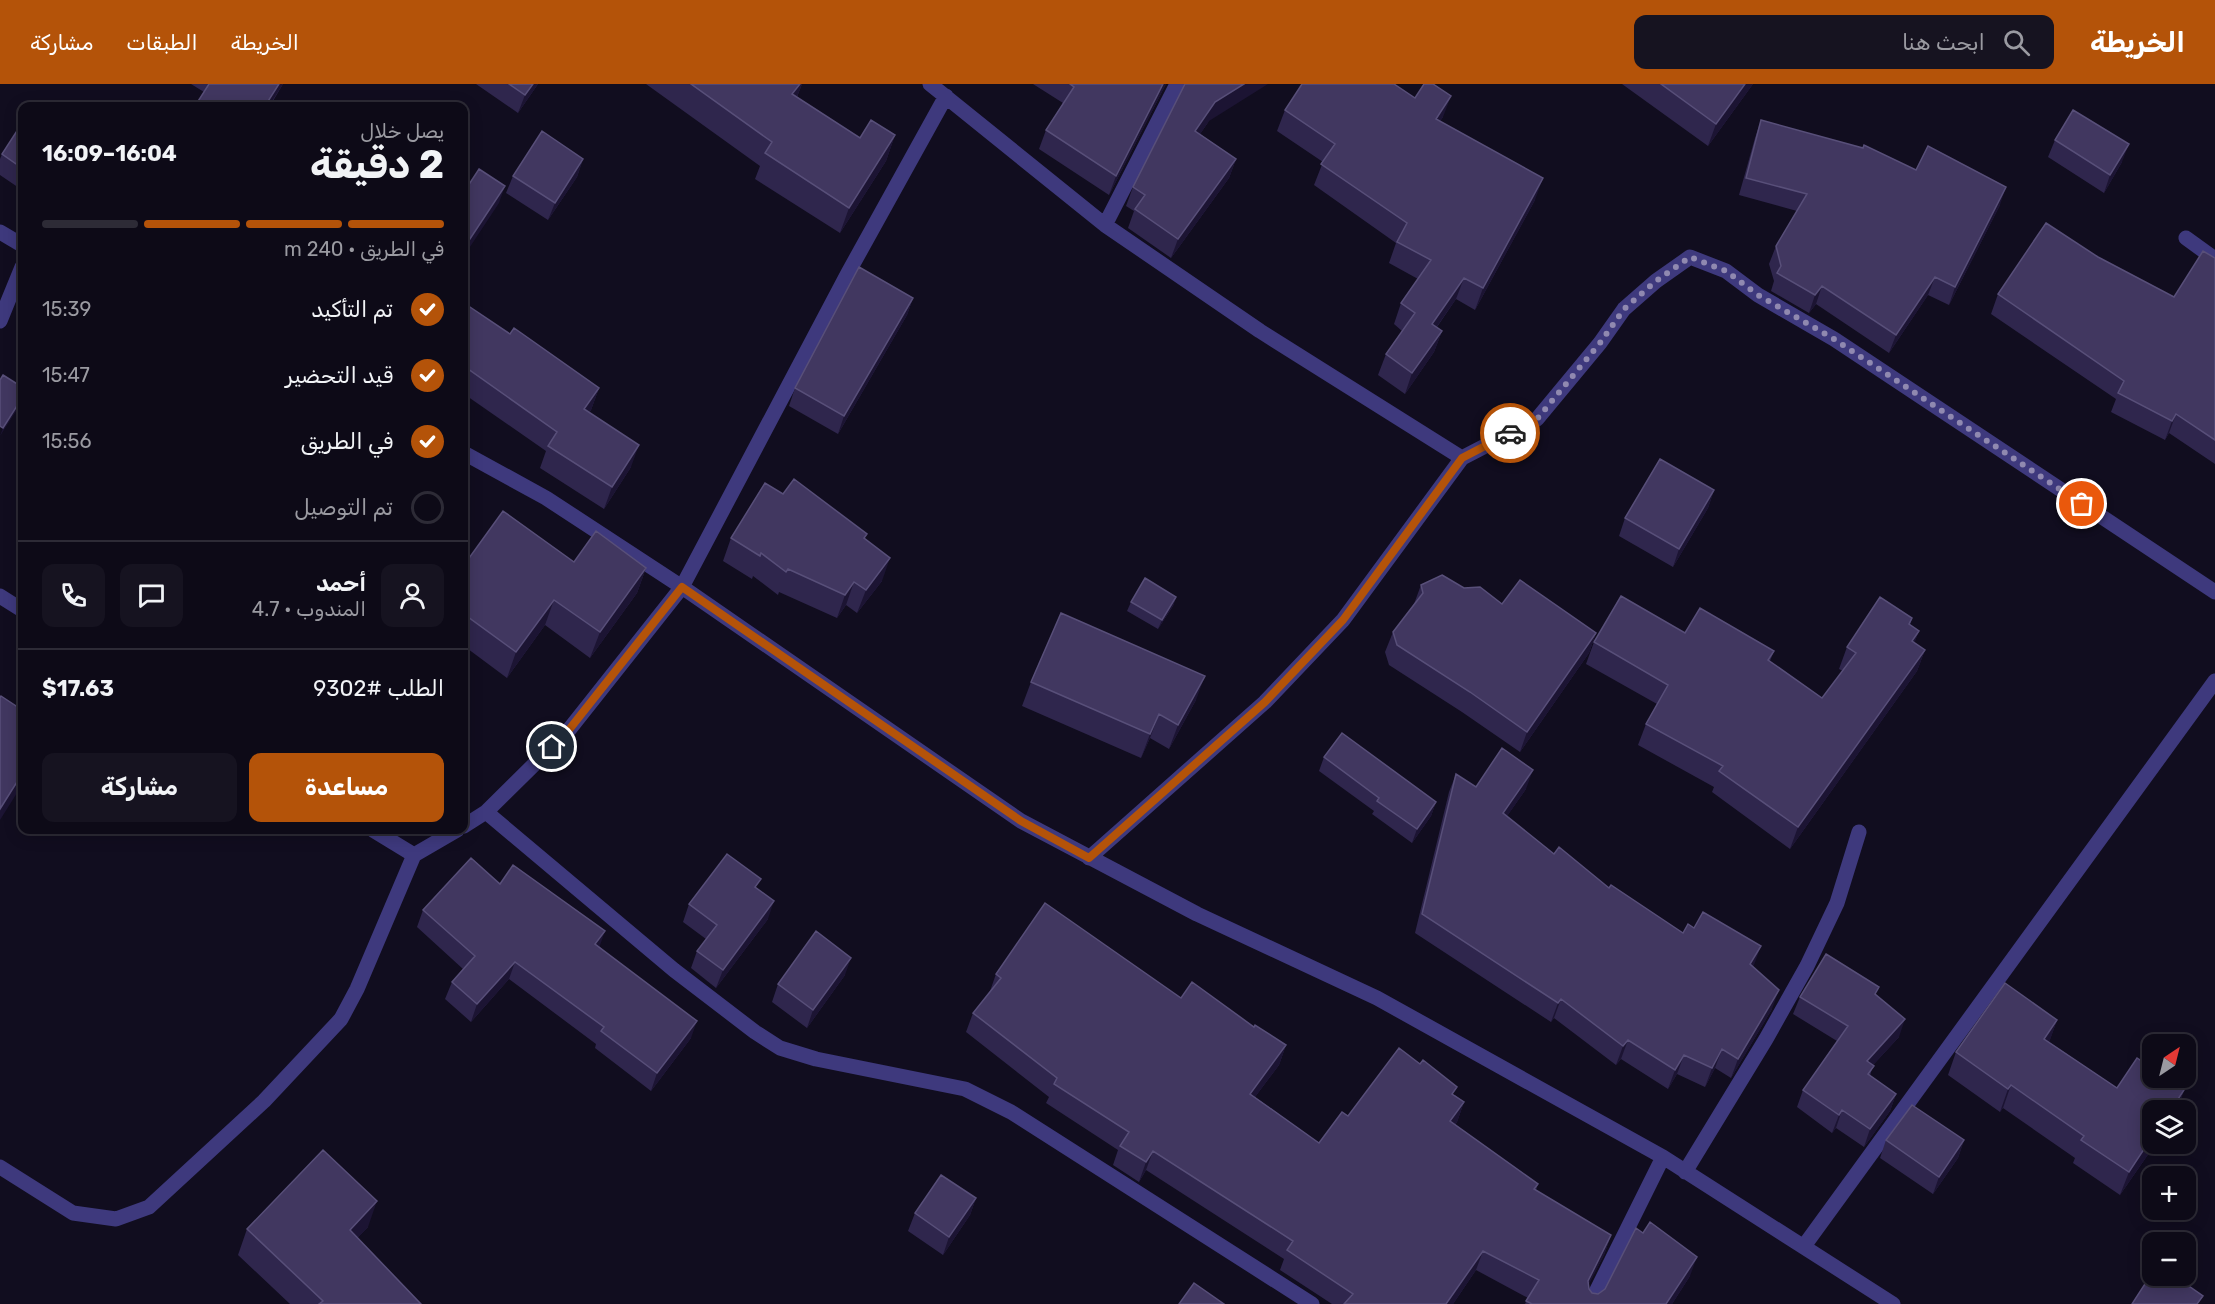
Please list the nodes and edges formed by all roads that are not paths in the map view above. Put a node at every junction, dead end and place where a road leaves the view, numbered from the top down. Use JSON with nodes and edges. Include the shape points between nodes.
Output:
{"nodes":[{"id":1,"x":930,"y":84,"type":"edge"},
{"id":2,"x":1177,"y":84,"type":"edge"},
{"id":3,"x":946,"y":96,"type":"junction"},
{"id":4,"x":1106,"y":225,"type":"junction"},
{"id":5,"x":0,"y":232,"type":"edge"},
{"id":6,"x":2186,"y":238,"type":"dead end"},
{"id":7,"x":18,"y":243,"type":"edge"},
{"id":8,"x":2215,"y":259,"type":"edge"},
{"id":9,"x":18,"y":277,"type":"edge"},
{"id":10,"x":0,"y":321,"type":"edge"},
{"id":11,"x":468,"y":455,"type":"edge"},
{"id":12,"x":1462,"y":458,"type":"junction"},
{"id":13,"x":682,"y":587,"type":"junction"},
{"id":14,"x":2215,"y":592,"type":"edge"},
{"id":15,"x":0,"y":596,"type":"edge"},
{"id":16,"x":18,"y":607,"type":"edge"},
{"id":17,"x":2215,"y":681,"type":"edge"},
{"id":18,"x":486,"y":812,"type":"junction"},
{"id":19,"x":468,"y":823,"type":"edge"},
{"id":20,"x":1859,"y":832,"type":"dead end"},
{"id":21,"x":380,"y":834,"type":"edge"},
{"id":22,"x":450,"y":834,"type":"edge"},
{"id":23,"x":414,"y":855,"type":"junction"},
{"id":24,"x":1089,"y":858,"type":"junction"},
{"id":25,"x":1663,"y":1157,"type":"junction"},
{"id":26,"x":0,"y":1167,"type":"edge"},
{"id":27,"x":1685,"y":1172,"type":"junction"},
{"id":28,"x":1804,"y":1246,"type":"junction"},
{"id":29,"x":1312,"y":1304,"type":"edge"},
{"id":30,"x":1590,"y":1304,"type":"edge"},
{"id":31,"x":1893,"y":1304,"type":"edge"}],
"edges":[{"from":1,"to":3,"type":"street"},
{"from":2,"to":4,"type":"street"},
{"from":3,"to":4,"type":"street"},
{"from":3,"to":13,"type":"street"},
{"from":4,"to":12,"type":"street","via":[[1260,331]]},
{"from":5,"to":7,"type":"street"},
{"from":6,"to":8,"type":"street"},
{"from":9,"to":10,"type":"street"},
{"from":11,"to":13,"type":"street","via":[[546,498]]},
{"from":12,"to":14,"type":"street","via":[[1537,419],[1624,309],[1690,257],[1726,271],[1758,295],[1834,339]]},
{"from":12,"to":24,"type":"street","via":[[1343,620],[1265,702]]},
{"from":13,"to":18,"type":"street","via":[[568,731]]},
{"from":13,"to":24,"type":"street","via":[[1021,821]]},
{"from":15,"to":16,"type":"street"},
{"from":17,"to":28,"type":"street"},
{"from":18,"to":19,"type":"street"},
{"from":18,"to":29,"type":"street","via":[[674,970],[780,1048],[965,1089],[1011,1112]]},
{"from":20,"to":27,"type":"street","via":[[1837,903],[1807,966]]},
{"from":21,"to":23,"type":"street"},
{"from":22,"to":23,"type":"street"},
{"from":23,"to":26,"type":"street","via":[[357,989],[340,1019],[264,1101],[149,1207],[116,1219],[73,1213]]},
{"from":24,"to":25,"type":"street","via":[[1197,914],[1377,998]]},
{"from":25,"to":27,"type":"street"},
{"from":25,"to":30,"type":"street"},
{"from":27,"to":28,"type":"street"},
{"from":28,"to":31,"type":"street"}]}
